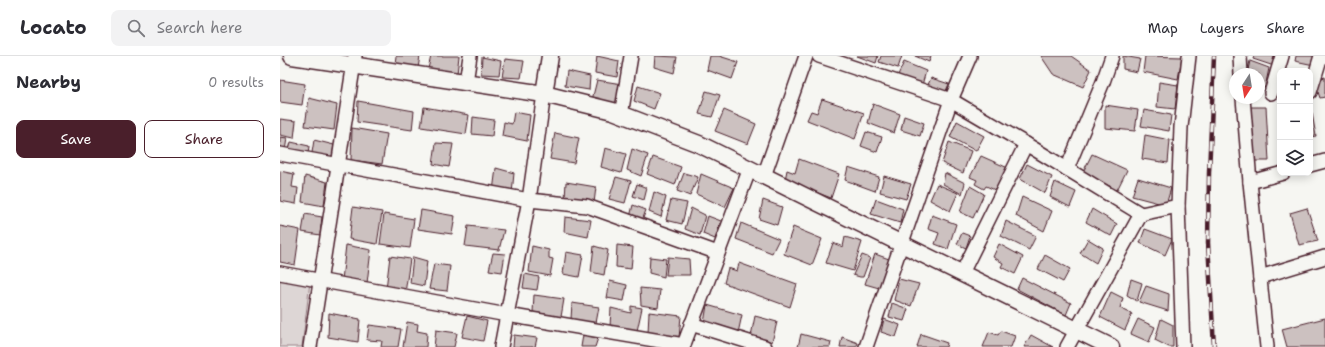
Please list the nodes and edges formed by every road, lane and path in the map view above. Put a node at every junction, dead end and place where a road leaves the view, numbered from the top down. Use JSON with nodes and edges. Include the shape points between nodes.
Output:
{"nodes":[{"id":1,"x":292,"y":56,"type":"edge"},
{"id":2,"x":470,"y":56,"type":"edge"},
{"id":3,"x":550,"y":56,"type":"edge"},
{"id":4,"x":631,"y":56,"type":"edge"},
{"id":5,"x":806,"y":56,"type":"edge"},
{"id":6,"x":820,"y":56,"type":"edge"},
{"id":7,"x":970,"y":56,"type":"edge"},
{"id":8,"x":1112,"y":56,"type":"edge"},
{"id":9,"x":1189,"y":56,"type":"edge"},
{"id":10,"x":1240,"y":56,"type":"edge"},
{"id":11,"x":1282,"y":56,"type":"edge"},
{"id":12,"x":1320,"y":56,"type":"edge"},
{"id":13,"x":354,"y":61,"type":"edge"},
{"id":14,"x":1241,"y":68,"type":"edge"},
{"id":15,"x":1313,"y":81,"type":"edge"},
{"id":16,"x":466,"y":82,"type":"junction"},
{"id":17,"x":1271,"y":92,"type":"dead end"},
{"id":18,"x":544,"y":94,"type":"junction"},
{"id":19,"x":951,"y":100,"type":"junction"},
{"id":20,"x":1244,"y":104,"type":"edge"},
{"id":21,"x":621,"y":114,"type":"junction"},
{"id":22,"x":1026,"y":144,"type":"junction"},
{"id":23,"x":280,"y":154,"type":"edge"},
{"id":24,"x":1325,"y":161,"type":"edge"},
{"id":25,"x":1313,"y":164,"type":"edge"},
{"id":26,"x":338,"y":165,"type":"junction"},
{"id":27,"x":750,"y":168,"type":"junction"},
{"id":28,"x":1067,"y":169,"type":"junction"},
{"id":29,"x":1277,"y":175,"type":"edge"},
{"id":30,"x":764,"y":176,"type":"junction"},
{"id":31,"x":1250,"y":182,"type":"junction"},
{"id":32,"x":529,"y":200,"type":"junction"},
{"id":33,"x":1178,"y":206,"type":"junction"},
{"id":34,"x":1142,"y":214,"type":"junction"},
{"id":35,"x":902,"y":244,"type":"junction"},
{"id":36,"x":718,"y":253,"type":"junction"},
{"id":37,"x":1325,"y":257,"type":"edge"},
{"id":38,"x":280,"y":273,"type":"edge"},
{"id":39,"x":962,"y":273,"type":"junction"},
{"id":40,"x":1260,"y":277,"type":"junction"},
{"id":41,"x":320,"y":281,"type":"junction"},
{"id":42,"x":507,"y":315,"type":"junction"},
{"id":43,"x":691,"y":324,"type":"junction"},
{"id":44,"x":1076,"y":330,"type":"junction"},
{"id":45,"x":683,"y":346,"type":"edge"},
{"id":46,"x":310,"y":347,"type":"edge"},
{"id":47,"x":501,"y":347,"type":"edge"},
{"id":48,"x":765,"y":347,"type":"edge"},
{"id":49,"x":866,"y":347,"type":"edge"},
{"id":50,"x":1067,"y":347,"type":"edge"},
{"id":51,"x":1111,"y":347,"type":"edge"},
{"id":52,"x":1183,"y":347,"type":"edge"},
{"id":53,"x":1268,"y":347,"type":"edge"}],
"edges":[{"from":1,"to":13,"type":"street"},
{"from":2,"to":16,"type":"street"},
{"from":3,"to":18,"type":"street"},
{"from":4,"to":21,"type":"street"},
{"from":5,"to":30,"type":"street"},
{"from":6,"to":19,"type":"street"},
{"from":7,"to":19,"type":"street"},
{"from":8,"to":28,"type":"street"},
{"from":9,"to":33,"type":"street","via":[[1181,127]]},
{"from":10,"to":14,"type":"street"},
{"from":11,"to":17,"type":"street"},
{"from":12,"to":15,"type":"street"},
{"from":13,"to":16,"type":"street"},
{"from":13,"to":26,"type":"street"},
{"from":16,"to":18,"type":"street"},
{"from":18,"to":21,"type":"street"},
{"from":18,"to":32,"type":"street"},
{"from":19,"to":22,"type":"street"},
{"from":19,"to":35,"type":"street"},
{"from":20,"to":31,"type":"street"},
{"from":21,"to":27,"type":"street","via":[[699,144]]},
{"from":22,"to":28,"type":"street"},
{"from":22,"to":39,"type":"street"},
{"from":23,"to":26,"type":"street"},
{"from":24,"to":25,"type":"street"},
{"from":26,"to":32,"type":"street"},
{"from":26,"to":41,"type":"street"},
{"from":27,"to":30,"type":"street"},
{"from":27,"to":36,"type":"street"},
{"from":28,"to":34,"type":"street"},
{"from":29,"to":31,"type":"street"},
{"from":30,"to":35,"type":"street"},
{"from":31,"to":40,"type":"street"},
{"from":32,"to":36,"type":"street","via":[[587,206]]},
{"from":32,"to":42,"type":"street"},
{"from":33,"to":34,"type":"street"},
{"from":33,"to":52,"type":"street"},
{"from":34,"to":44,"type":"street"},
{"from":35,"to":39,"type":"street"},
{"from":35,"to":49,"type":"street"},
{"from":36,"to":43,"type":"street"},
{"from":37,"to":40,"type":"street"},
{"from":38,"to":41,"type":"street"},
{"from":39,"to":44,"type":"street"},
{"from":40,"to":53,"type":"street"},
{"from":41,"to":42,"type":"street"},
{"from":41,"to":46,"type":"street"},
{"from":42,"to":45,"type":"street"},
{"from":42,"to":47,"type":"street"},
{"from":43,"to":45,"type":"street"},
{"from":43,"to":48,"type":"street"},
{"from":44,"to":50,"type":"street"},
{"from":44,"to":51,"type":"street"}]}
